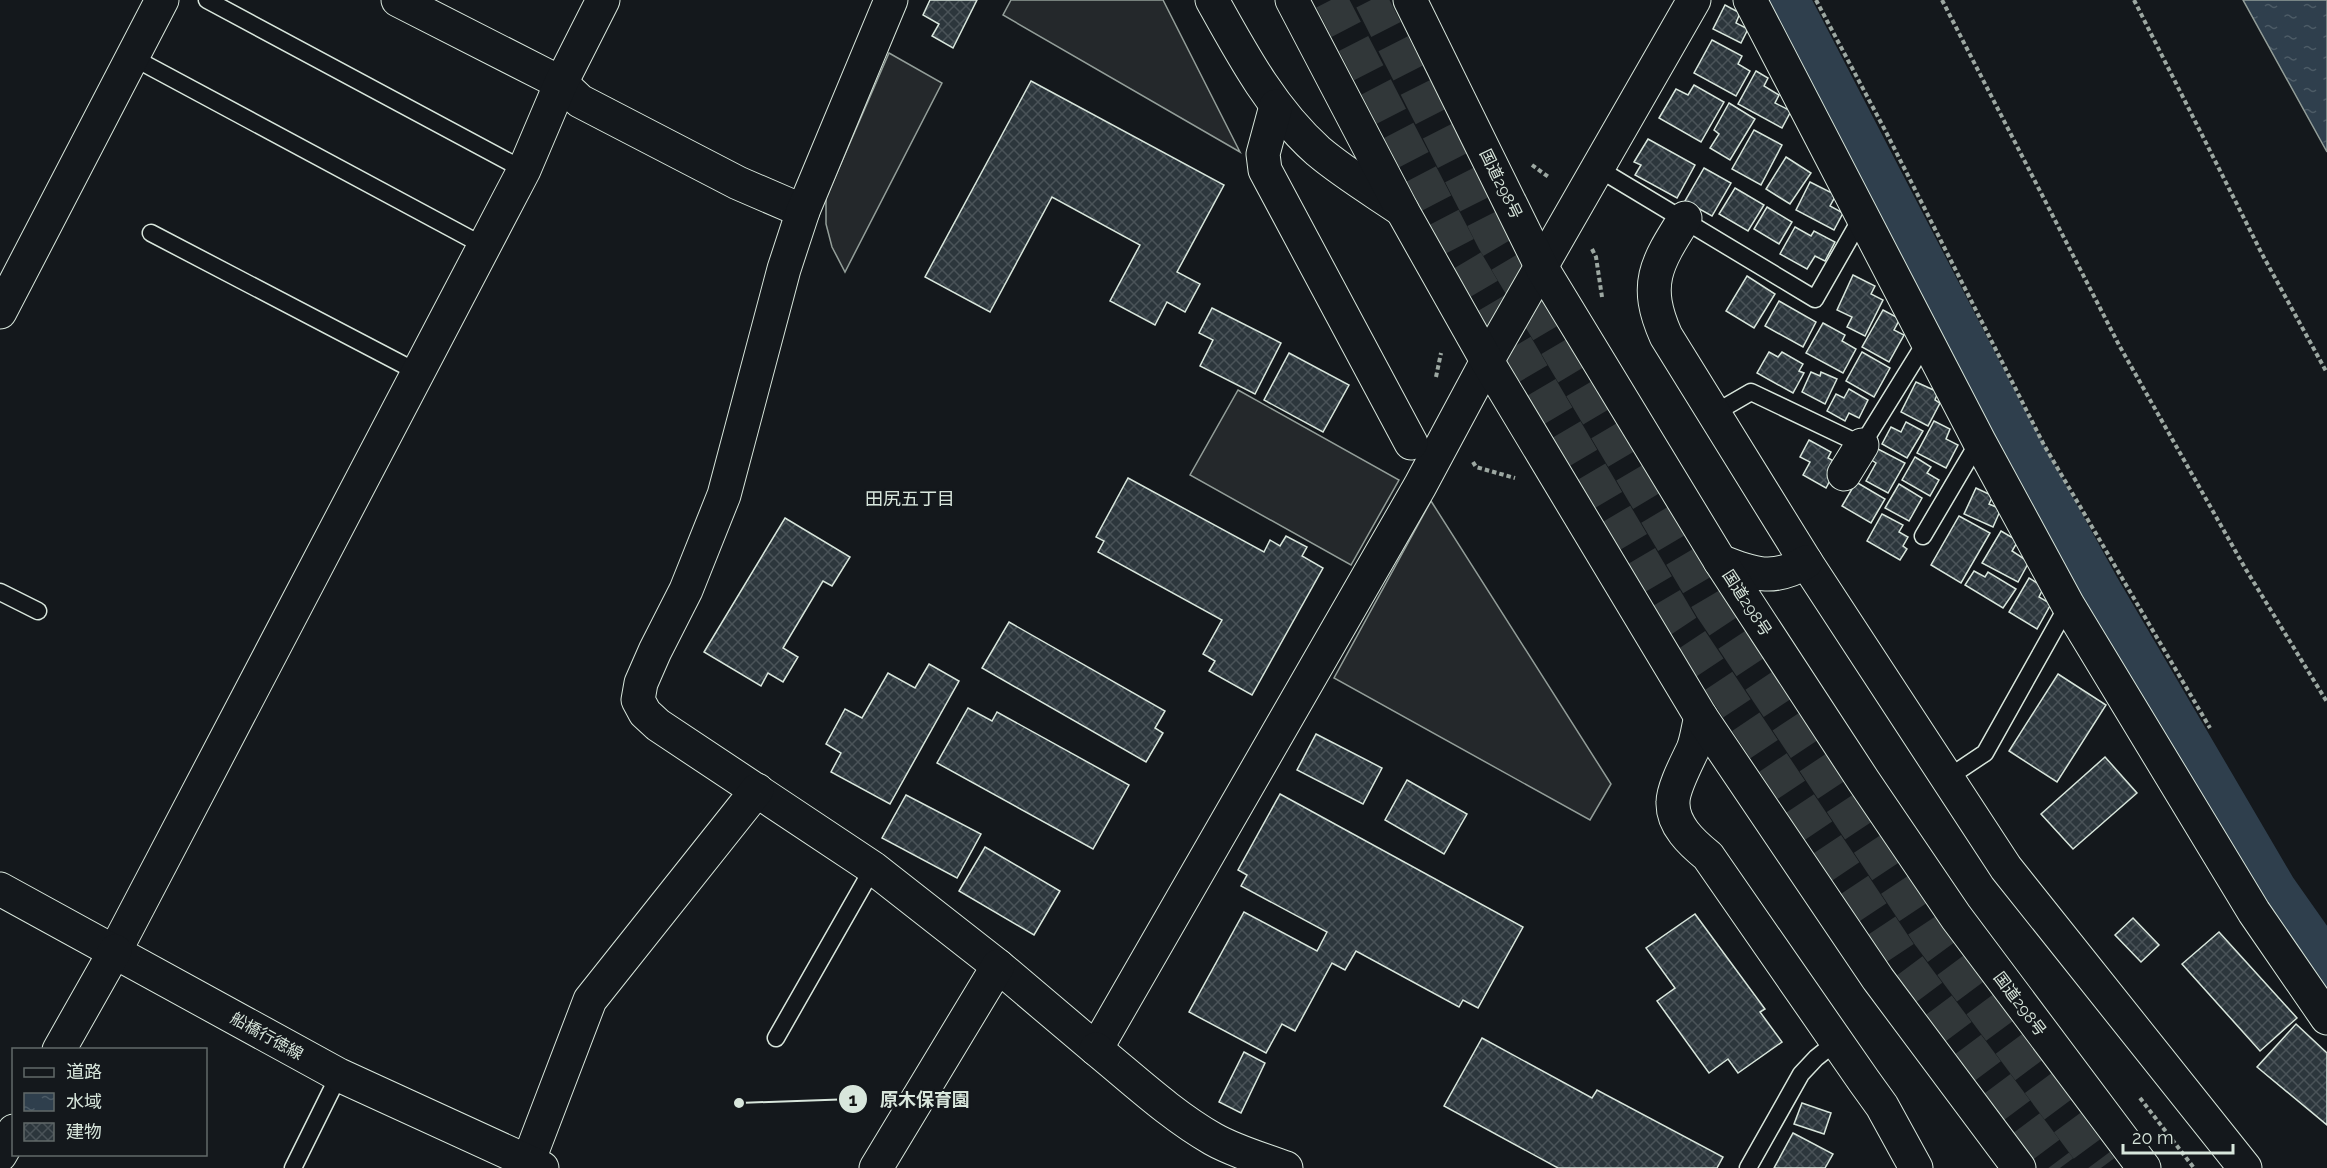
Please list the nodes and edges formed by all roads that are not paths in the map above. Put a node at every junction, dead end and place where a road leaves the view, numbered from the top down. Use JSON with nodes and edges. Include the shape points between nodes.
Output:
{"nodes":[{"id":1,"x":162,"y":0,"type":"edge"},
{"id":2,"x":207,"y":0,"type":"edge"},
{"id":3,"x":398,"y":0,"type":"edge"},
{"id":4,"x":603,"y":0,"type":"edge"},
{"id":5,"x":891,"y":0,"type":"edge"},
{"id":6,"x":1212,"y":0,"type":"edge"},
{"id":7,"x":1292,"y":0,"type":"edge"},
{"id":8,"x":1410,"y":0,"type":"edge"},
{"id":9,"x":1694,"y":0,"type":"edge"},
{"id":10,"x":1750,"y":0,"type":"edge"},
{"id":11,"x":132,"y":57,"type":"junction"},
{"id":12,"x":561,"y":83,"type":"junction"},
{"id":13,"x":1276,"y":106,"type":"junction"},
{"id":14,"x":1599,"y":169,"type":"junction"},
{"id":15,"x":524,"y":170,"type":"junction"},
{"id":16,"x":1402,"y":210,"type":"junction"},
{"id":17,"x":803,"y":211,"type":"junction"},
{"id":18,"x":1863,"y":215,"type":"junction"},
{"id":19,"x":1685,"y":218,"type":"junction"},
{"id":20,"x":151,"y":234,"type":"dead end"},
{"id":21,"x":484,"y":246,"type":"junction"},
{"id":22,"x":1542,"y":268,"type":"junction"},
{"id":23,"x":0,"y":312,"type":"edge"},
{"id":24,"x":1927,"y":340,"type":"junction"},
{"id":25,"x":1487,"y":361,"type":"junction"},
{"id":26,"x":419,"y":373,"type":"junction"},
{"id":27,"x":1713,"y":414,"type":"junction"},
{"id":28,"x":1979,"y":441,"type":"junction"},
{"id":29,"x":1411,"y":443,"type":"dead end"},
{"id":30,"x":1862,"y":445,"type":"junction"},
{"id":31,"x":1844,"y":474,"type":"dead end"},
{"id":32,"x":1923,"y":536,"type":"dead end"},
{"id":33,"x":1719,"y":561,"type":"junction"},
{"id":34,"x":1806,"y":562,"type":"junction"},
{"id":35,"x":0,"y":592,"type":"edge"},
{"id":36,"x":2068,"y":605,"type":"junction"},
{"id":37,"x":38,"y":610,"type":"dead end"},
{"id":38,"x":1701,"y":717,"type":"junction"},
{"id":39,"x":1946,"y":779,"type":"junction"},
{"id":40,"x":757,"y":790,"type":"junction"},
{"id":41,"x":873,"y":868,"type":"junction"},
{"id":42,"x":0,"y":889,"type":"edge"},
{"id":43,"x":115,"y":951,"type":"junction"},
{"id":44,"x":998,"y":966,"type":"junction"},
{"id":45,"x":2327,"y":1018,"type":"edge"},
{"id":46,"x":776,"y":1038,"type":"dead end"},
{"id":47,"x":1836,"y":1042,"type":"junction"},
{"id":48,"x":60,"y":1048,"type":"edge"},
{"id":49,"x":1096,"y":1049,"type":"junction"},
{"id":50,"x":339,"y":1075,"type":"junction"},
{"id":51,"x":12,"y":1134,"type":"edge"},
{"id":52,"x":0,"y":1155,"type":"edge"},
{"id":53,"x":535,"y":1165,"type":"edge"},
{"id":54,"x":293,"y":1168,"type":"edge"},
{"id":55,"x":876,"y":1168,"type":"edge"},
{"id":56,"x":1286,"y":1168,"type":"edge"},
{"id":57,"x":1748,"y":1168,"type":"edge"},
{"id":58,"x":1916,"y":1168,"type":"edge"},
{"id":59,"x":2019,"y":1168,"type":"edge"},
{"id":60,"x":2144,"y":1168,"type":"edge"},
{"id":61,"x":2245,"y":1168,"type":"edge"}],
"edges":[{"from":1,"to":11,"type":"main road"},
{"from":2,"to":15,"type":"lane"},
{"from":3,"to":12,"type":"main road"},
{"from":4,"to":12,"type":"main road"},
{"from":5,"to":17,"type":"main road"},
{"from":6,"to":13,"type":"main road"},
{"from":7,"to":16,"type":"main road"},
{"from":8,"to":22,"type":"main road","name":"国道298号"},
{"from":9,"to":14,"type":"main road"},
{"from":10,"to":18,"type":"main road"},
{"from":11,"to":21,"type":"lane"},
{"from":11,"to":23,"type":"main road"},
{"from":12,"to":15,"type":"main road"},
{"from":12,"to":17,"type":"main road","via":[[580,101],[738,183]]},
{"from":13,"to":16,"type":"main road","via":[[1319,152]]},
{"from":13,"to":29,"type":"main road","via":[[1263,154],[1265,170]]},
{"from":14,"to":19,"type":"lane"},
{"from":14,"to":22,"type":"main road"},
{"from":15,"to":21,"type":"main road"},
{"from":16,"to":25,"type":"main road"},
{"from":17,"to":40,"type":"main road","via":[[724,495],[686,590],[650,661],[639,700],[645,713],[658,725]]},
{"from":18,"to":19,"type":"lane","via":[[1815,298]]},
{"from":18,"to":24,"type":"main road"},
{"from":19,"to":27,"type":"main road","via":[[1659,268],[1653,289],[1656,313]]},
{"from":20,"to":26,"type":"lane"},
{"from":21,"to":26,"type":"main road"},
{"from":22,"to":25,"type":"main road"},
{"from":22,"to":33,"type":"main road","name":"国道298号"},
{"from":24,"to":28,"type":"main road"},
{"from":24,"to":30,"type":"lane"},
{"from":25,"to":38,"type":"main road"},
{"from":25,"to":49,"type":"main road","via":[[1420,486]]},
{"from":26,"to":43,"type":"main road"},
{"from":27,"to":30,"type":"lane","via":[[1751,392]]},
{"from":27,"to":34,"type":"main road"},
{"from":28,"to":32,"type":"lane"},
{"from":28,"to":36,"type":"main road"},
{"from":30,"to":31,"type":"main road"},
{"from":33,"to":34,"type":"main road","via":[[1749,573],[1773,575]]},
{"from":33,"to":60,"type":"main road","name":"国道298号","via":[[1956,917]]},
{"from":34,"to":39,"type":"main road"},
{"from":35,"to":37,"type":"lane"},
{"from":36,"to":39,"type":"lane","via":[[1985,753]]},
{"from":36,"to":45,"type":"main road","via":[[2254,912]]},
{"from":38,"to":47,"type":"main road","via":[[1673,802],[1678,823],[1690,841],[1708,856]]},
{"from":38,"to":59,"type":"main road","via":[[1878,979]]},
{"from":39,"to":61,"type":"main road","via":[[2006,868]]},
{"from":40,"to":41,"type":"main road"},
{"from":40,"to":53,"type":"main road","via":[[591,1000]]},
{"from":41,"to":44,"type":"main road"},
{"from":41,"to":46,"type":"lane"},
{"from":42,"to":43,"type":"main road","name":"船橋行徳線"},
{"from":43,"to":48,"type":"main road"},
{"from":43,"to":50,"type":"main road","name":"船橋行徳線"},
{"from":44,"to":49,"type":"main road"},
{"from":44,"to":55,"type":"main road"},
{"from":47,"to":57,"type":"lane","via":[[1801,1074]]},
{"from":47,"to":58,"type":"main road","via":[[1882,1107]]},
{"from":49,"to":56,"type":"main road","via":[[1186,1122],[1223,1143]]},
{"from":50,"to":53,"type":"main road","name":"船橋行徳線"},
{"from":50,"to":54,"type":"lane"},
{"from":51,"to":52,"type":"main road"}]}
